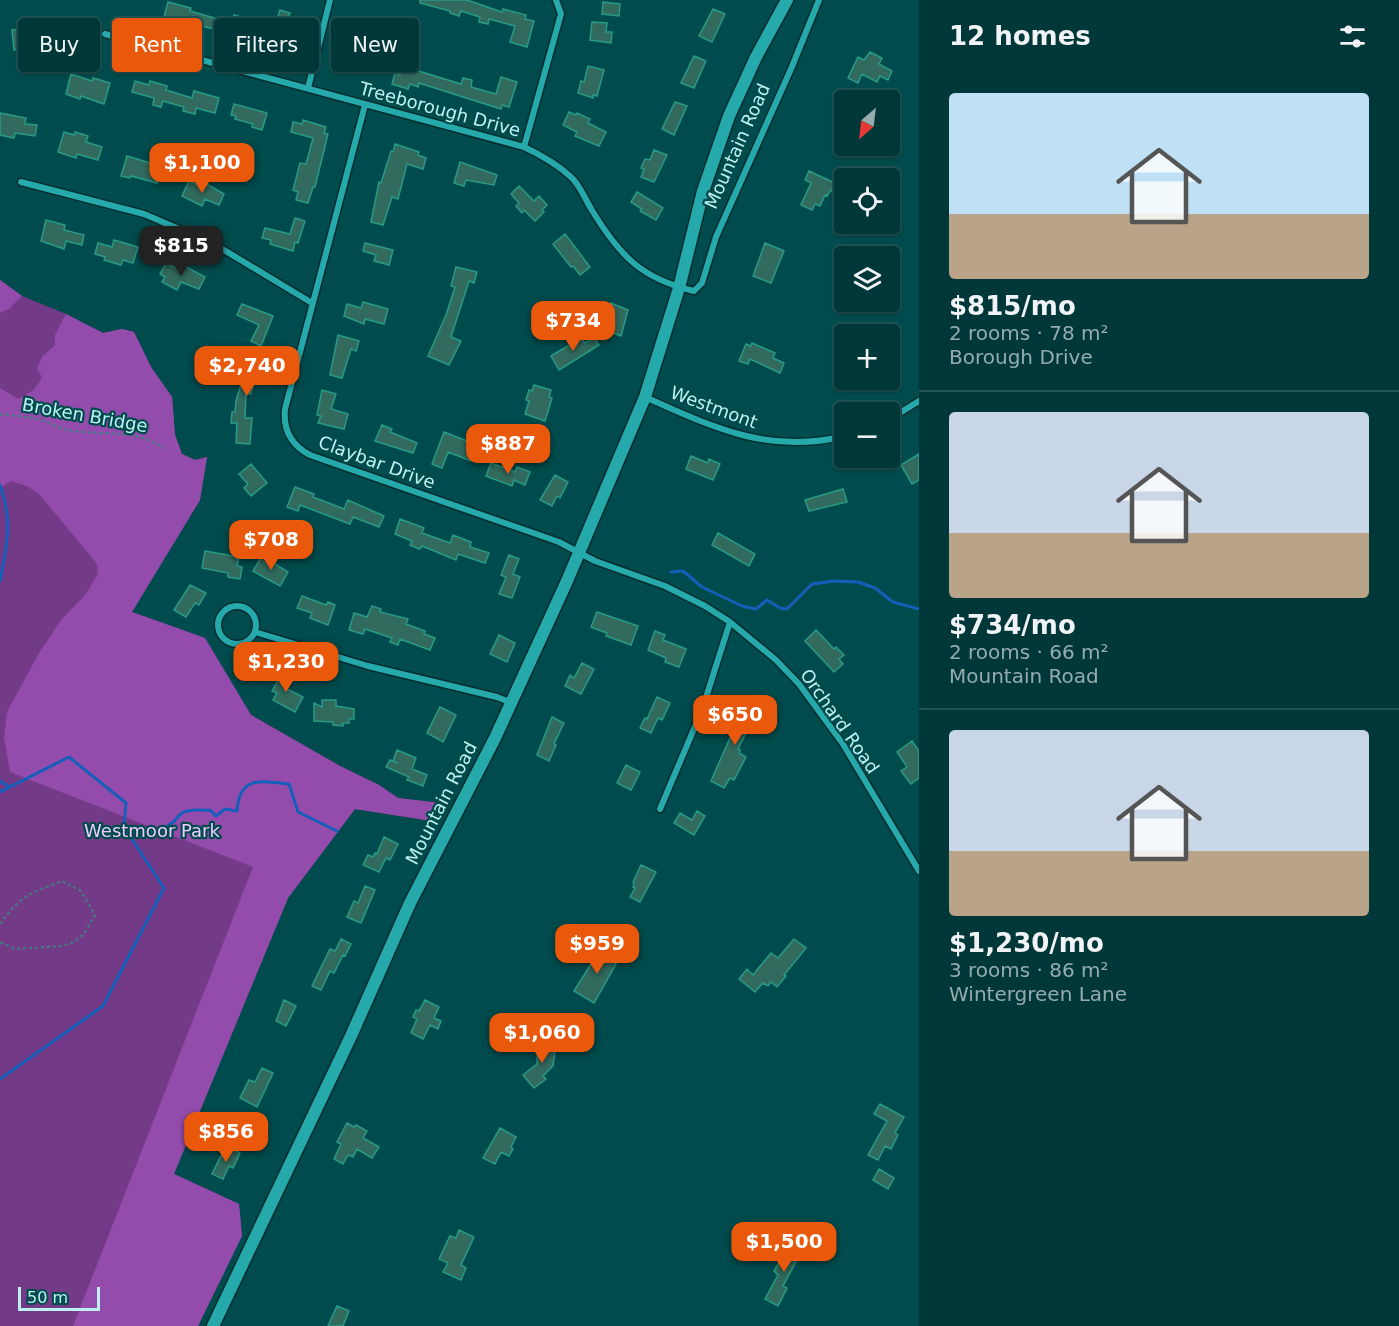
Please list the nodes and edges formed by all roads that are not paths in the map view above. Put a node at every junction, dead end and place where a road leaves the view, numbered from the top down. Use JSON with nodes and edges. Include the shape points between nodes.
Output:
{"nodes":[{"id":1,"x":330,"y":0,"type":"edge"},
{"id":2,"x":556,"y":0,"type":"edge"},
{"id":3,"x":787,"y":0,"type":"edge"},
{"id":4,"x":819,"y":0,"type":"edge"},
{"id":5,"x":105,"y":34,"type":"dead end"},
{"id":6,"x":308,"y":88,"type":"junction"},
{"id":7,"x":365,"y":105,"type":"junction"},
{"id":8,"x":524,"y":147,"type":"junction"},
{"id":9,"x":21,"y":182,"type":"dead end"},
{"id":10,"x":678,"y":288,"type":"junction"},
{"id":11,"x":312,"y":303,"type":"junction"},
{"id":12,"x":645,"y":397,"type":"junction"},
{"id":13,"x":919,"y":402,"type":"edge"},
{"id":14,"x":900,"y":413,"type":"edge"},
{"id":15,"x":834,"y":438,"type":"edge"},
{"id":16,"x":579,"y":553,"type":"junction"},
{"id":17,"x":730,"y":622,"type":"junction"},
{"id":18,"x":255,"y":632,"type":"junction"},
{"id":19,"x":512,"y":704,"type":"junction"},
{"id":20,"x":660,"y":809,"type":"dead end"},
{"id":21,"x":919,"y":871,"type":"edge"},
{"id":22,"x":213,"y":1326,"type":"edge"}],
"edges":[{"from":1,"to":6,"type":"street"},
{"from":2,"to":8,"type":"street","via":[[561,14]]},
{"from":3,"to":10,"type":"main road","name":"Mountain Road","via":[[729,116],[703,191]]},
{"from":4,"to":10,"type":"street","name":"Mountain Road","via":[[716,237],[702,283],[694,291]]},
{"from":5,"to":6,"type":"street","name":"Treeborough Drive"},
{"from":6,"to":7,"type":"street","name":"Treeborough Drive"},
{"from":7,"to":8,"type":"street","name":"Treeborough Drive"},
{"from":7,"to":11,"type":"street","name":"Claybar Drive"},
{"from":8,"to":10,"type":"street","name":"Treeborough Drive","via":[[572,178],[611,241],[637,267]]},
{"from":9,"to":11,"type":"street","via":[[144,214],[214,244]]},
{"from":10,"to":12,"type":"main road","name":"Mountain Road"},
{"from":11,"to":16,"type":"street","name":"Claybar Drive","via":[[285,409],[286,429],[295,445],[310,454],[559,542]]},
{"from":12,"to":15,"type":"street","name":"Westmont","via":[[757,440],[808,443]]},
{"from":12,"to":16,"type":"main road","name":"Mountain Road"},
{"from":13,"to":14,"type":"street"},
{"from":16,"to":17,"type":"street","name":"Orchard Road","via":[[674,591]]},
{"from":16,"to":19,"type":"main road","name":"Mountain Road"},
{"from":17,"to":20,"type":"street","via":[[702,710]]},
{"from":17,"to":21,"type":"street","name":"Orchard Road","via":[[799,684],[843,744]]},
{"from":18,"to":18,"type":"street","via":[[255,619],[243,606],[230,607],[219,617],[219,630],[229,642],[242,643]]},
{"from":18,"to":19,"type":"street"},
{"from":19,"to":22,"type":"main road","name":"Mountain Road","via":[[410,903]]}]}
